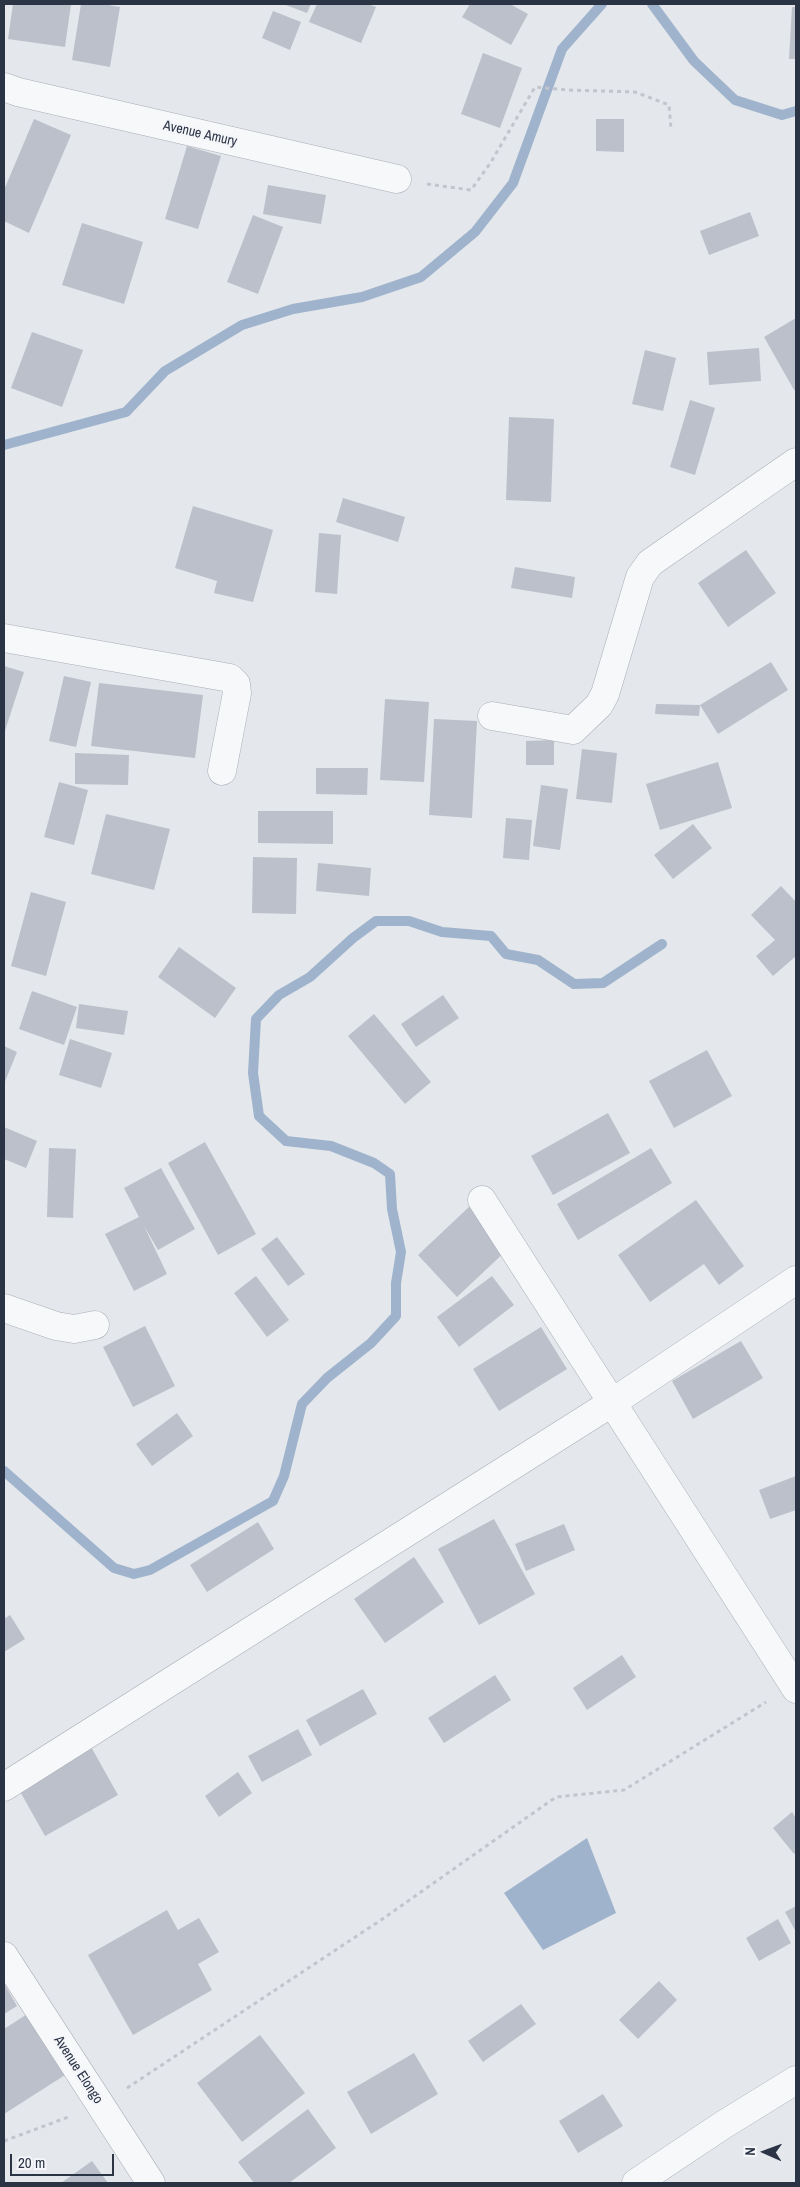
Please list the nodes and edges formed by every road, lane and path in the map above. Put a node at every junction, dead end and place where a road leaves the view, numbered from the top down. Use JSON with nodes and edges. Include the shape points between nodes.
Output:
{"nodes":[{"id":1,"x":4,"y":87,"type":"edge"},
{"id":2,"x":671,"y":129,"type":"dead end"},
{"id":3,"x":397,"y":179,"type":"joint"},
{"id":4,"x":796,"y":462,"type":"edge"},
{"id":5,"x":4,"y":638,"type":"edge"},
{"id":6,"x":492,"y":716,"type":"dead end"},
{"id":7,"x":222,"y":771,"type":"dead end"},
{"id":8,"x":482,"y":1200,"type":"dead end"},
{"id":9,"x":796,"y":1280,"type":"edge"},
{"id":10,"x":4,"y":1308,"type":"edge"},
{"id":11,"x":95,"y":1325,"type":"dead end"},
{"id":12,"x":612,"y":1402,"type":"junction"},
{"id":13,"x":795,"y":1687,"type":"edge"},
{"id":14,"x":4,"y":1787,"type":"edge"},
{"id":15,"x":4,"y":1956,"type":"edge"},
{"id":16,"x":796,"y":2080,"type":"edge"},
{"id":17,"x":101,"y":2106,"type":"junction"},
{"id":18,"x":4,"y":2141,"type":"edge"},
{"id":19,"x":151,"y":2183,"type":"edge"},
{"id":20,"x":636,"y":2183,"type":"edge"}],
"edges":[{"from":1,"to":3,"type":"street","name":"Avenue Amury"},
{"from":2,"to":3,"type":"path","via":[[669,105],[635,92],[535,87],[471,190]]},
{"from":4,"to":6,"type":"street","via":[[650,563],[640,577],[605,694],[599,705],[573,730]]},
{"from":5,"to":7,"type":"street","via":[[230,678],[236,684],[237,692]]},
{"from":8,"to":12,"type":"street"},
{"from":9,"to":12,"type":"street"},
{"from":10,"to":11,"type":"street","via":[[56,1326],[74,1329]]},
{"from":12,"to":13,"type":"street"},
{"from":12,"to":14,"type":"street"},
{"from":13,"to":17,"type":"path","via":[[624,1790],[556,1797],[381,1920]]},
{"from":15,"to":17,"type":"street","name":"Avenue Elongo"},
{"from":16,"to":20,"type":"street"},
{"from":17,"to":18,"type":"path"},
{"from":17,"to":19,"type":"street","name":"Avenue Elongo"}]}
